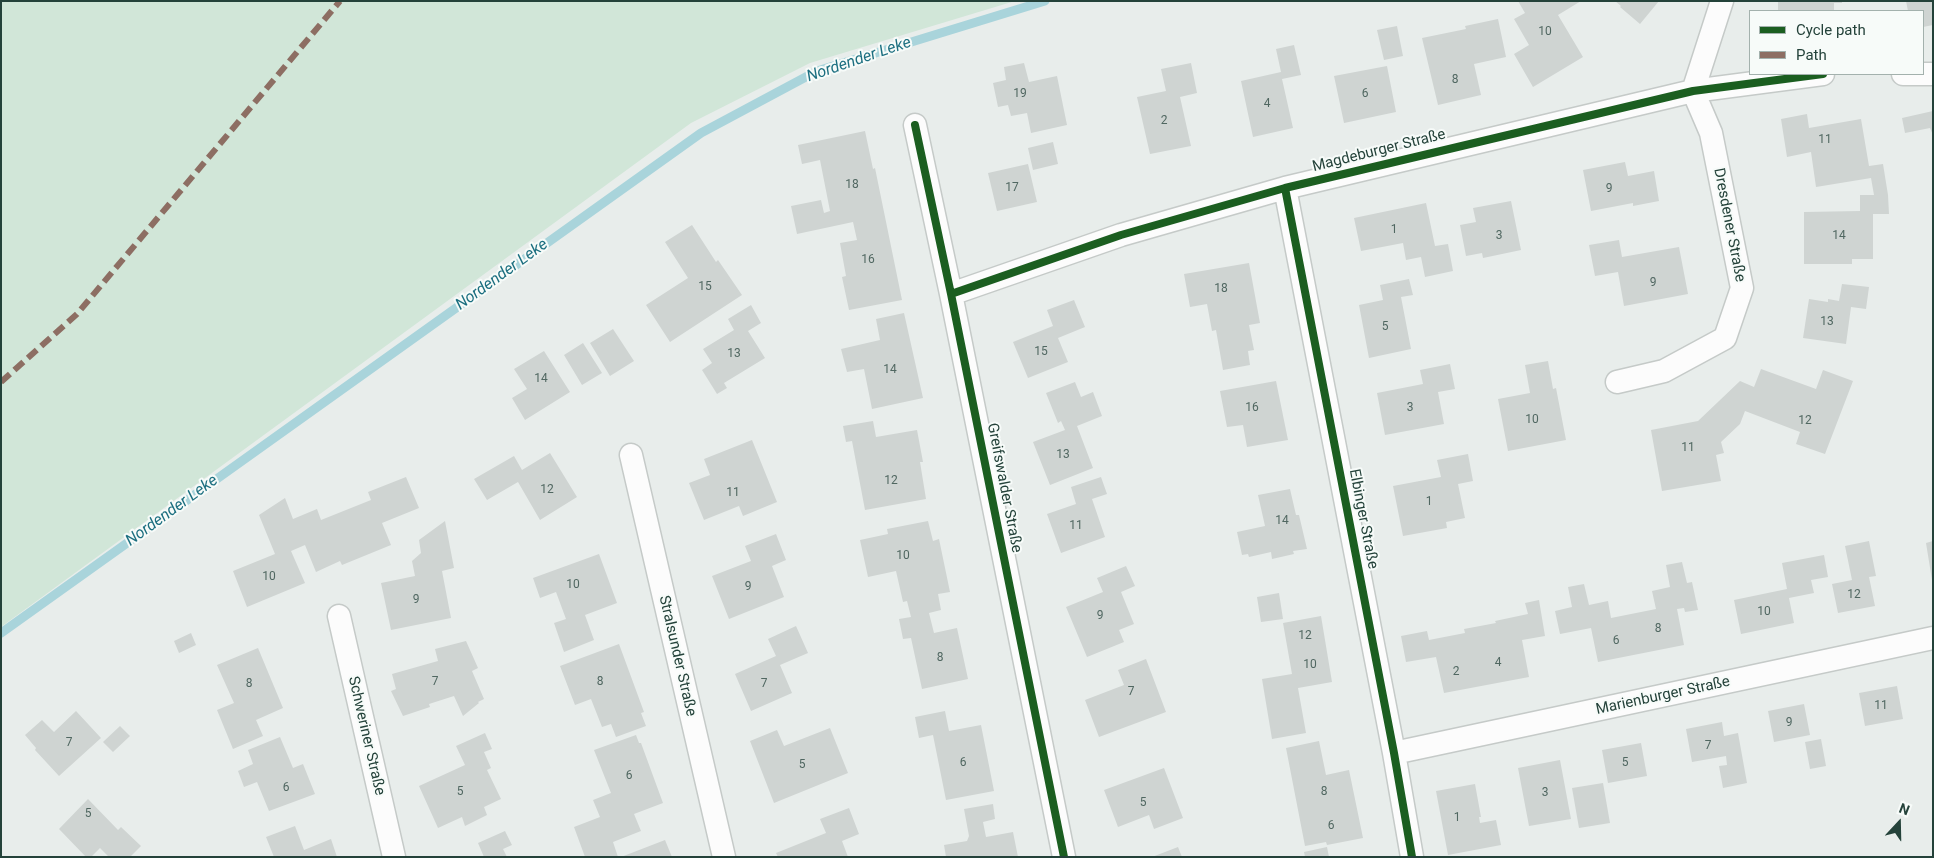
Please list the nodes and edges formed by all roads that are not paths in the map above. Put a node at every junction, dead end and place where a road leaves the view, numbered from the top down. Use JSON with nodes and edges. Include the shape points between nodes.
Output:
{"nodes":[{"id":1,"x":1722,"y":1,"type":"edge"},
{"id":2,"x":1816,"y":75,"type":"edge"},
{"id":3,"x":1693,"y":92,"type":"junction"},
{"id":4,"x":915,"y":125,"type":"dead end"},
{"id":5,"x":1285,"y":188,"type":"junction"},
{"id":6,"x":951,"y":294,"type":"junction"},
{"id":7,"x":1617,"y":382,"type":"dead end"},
{"id":8,"x":630,"y":455,"type":"dead end"},
{"id":9,"x":339,"y":616,"type":"dead end"},
{"id":10,"x":1933,"y":638,"type":"edge"},
{"id":11,"x":1394,"y":753,"type":"junction"},
{"id":12,"x":394,"y":857,"type":"edge"},
{"id":13,"x":724,"y":857,"type":"edge"},
{"id":14,"x":1064,"y":857,"type":"edge"},
{"id":15,"x":1412,"y":857,"type":"edge"}],
"edges":[{"from":1,"to":3,"type":"street"},
{"from":2,"to":3,"type":"street","name":"Magdeburger Straße"},
{"from":3,"to":5,"type":"street","name":"Magdeburger Straße"},
{"from":3,"to":7,"type":"street","name":"Dresdener Straße","via":[[1711,133],[1742,288],[1726,338],[1664,372]]},
{"from":4,"to":6,"type":"street","name":"Greifswalder Straße"},
{"from":5,"to":6,"type":"street","name":"Magdeburger Straße","via":[[1121,235]]},
{"from":5,"to":11,"type":"street","name":"Elbinger Straße"},
{"from":6,"to":14,"type":"street","name":"Greifswalder Straße"},
{"from":8,"to":13,"type":"street","name":"Stralsunder Straße"},
{"from":9,"to":12,"type":"street","name":"Schweriner Straße"},
{"from":10,"to":11,"type":"street","name":"Marienburger Straße"},
{"from":11,"to":15,"type":"street","name":"Elbinger Straße"}]}
